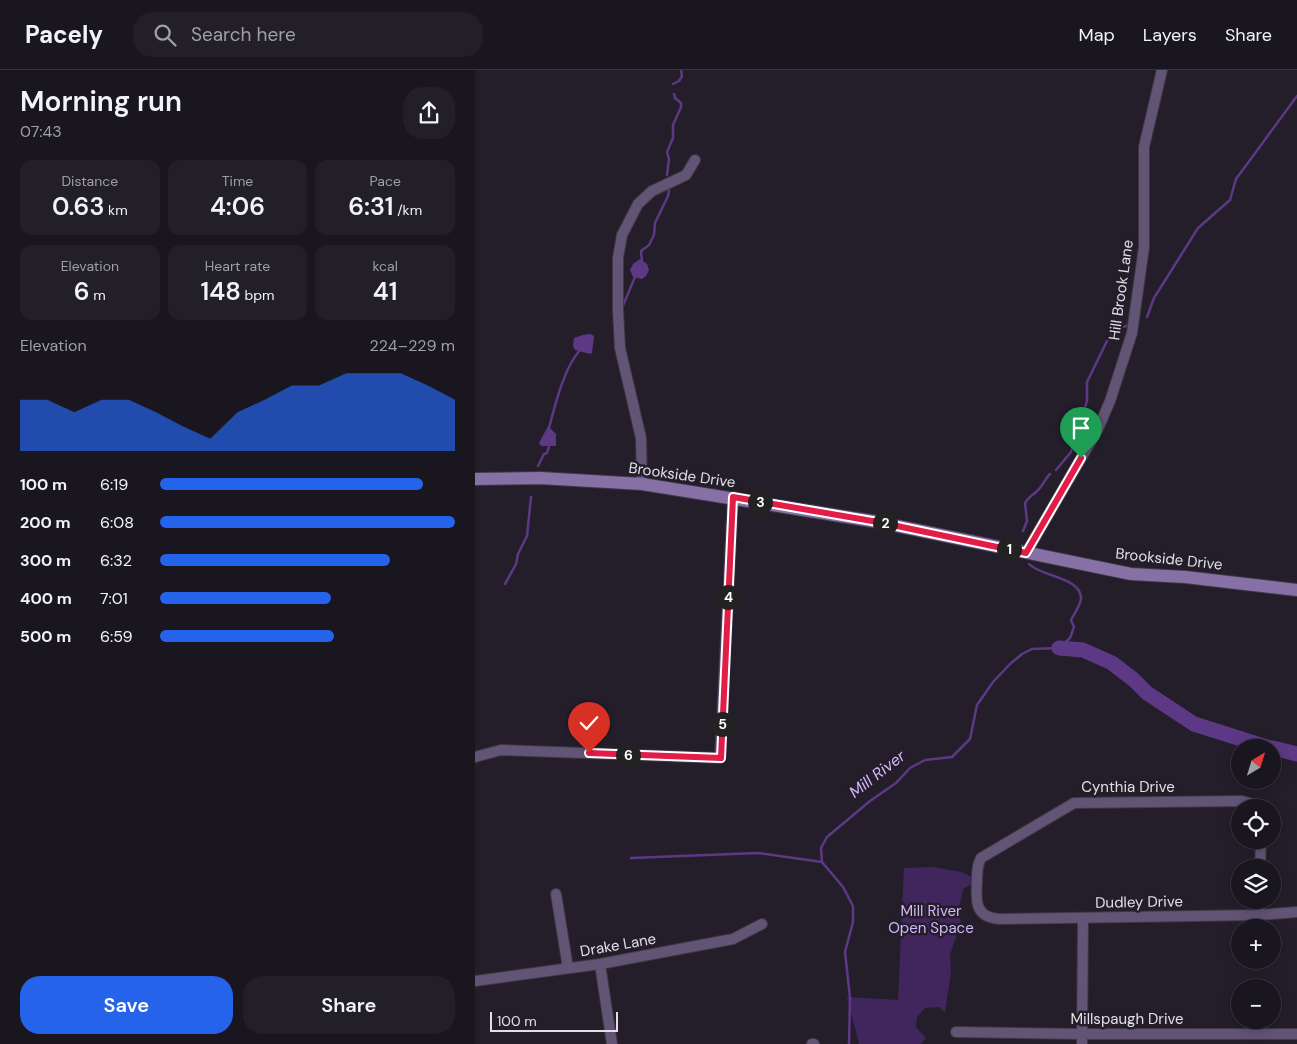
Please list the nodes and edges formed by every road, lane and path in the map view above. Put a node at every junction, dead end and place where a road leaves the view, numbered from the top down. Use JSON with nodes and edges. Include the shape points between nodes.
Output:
{"nodes":[{"id":1,"x":1163,"y":70,"type":"edge"},
{"id":2,"x":695,"y":160,"type":"dead end"},
{"id":3,"x":475,"y":479,"type":"edge"},
{"id":4,"x":642,"y":484,"type":"junction"},
{"id":5,"x":733,"y":497,"type":"junction"},
{"id":6,"x":1026,"y":553,"type":"junction"},
{"id":7,"x":1297,"y":590,"type":"edge"},
{"id":8,"x":475,"y":757,"type":"edge"},
{"id":9,"x":1231,"y":802,"type":"edge"},
{"id":10,"x":556,"y":894,"type":"dead end"},
{"id":11,"x":1259,"y":909,"type":"edge"},
{"id":12,"x":1297,"y":912,"type":"edge"},
{"id":13,"x":982,"y":914,"type":"joint"},
{"id":14,"x":1259,"y":915,"type":"junction"},
{"id":15,"x":1083,"y":918,"type":"junction"},
{"id":16,"x":762,"y":924,"type":"dead end"},
{"id":17,"x":599,"y":964,"type":"junction"},
{"id":18,"x":568,"y":968,"type":"junction"},
{"id":19,"x":475,"y":981,"type":"edge"},
{"id":20,"x":956,"y":1032,"type":"dead end"},
{"id":21,"x":1297,"y":1034,"type":"edge"},
{"id":22,"x":1082,"y":1039,"type":"edge"},
{"id":23,"x":612,"y":1044,"type":"edge"}],
"edges":[{"from":1,"to":6,"type":"street","name":"Hill Brook Lane","via":[[1144,148],[1144,247],[1133,333],[1098,429]]},
{"from":2,"to":4,"type":"street","via":[[686,175],[652,191],[638,204],[623,235],[618,258],[620,348],[641,438]]},
{"from":3,"to":4,"type":"main road","name":"Brookside Drive","via":[[541,478]]},
{"from":4,"to":5,"type":"main road","name":"Brookside Drive"},
{"from":5,"to":6,"type":"main road","name":"Brookside Drive","via":[[878,522]]},
{"from":5,"to":8,"type":"street","via":[[721,758],[501,750]]},
{"from":6,"to":7,"type":"main road","name":"Brookside Drive","via":[[1131,574]]},
{"from":9,"to":13,"type":"street","name":"Cynthia Drive","via":[[1074,803],[981,858],[977,866],[976,899]]},
{"from":10,"to":18,"type":"street"},
{"from":11,"to":14,"type":"street"},
{"from":12,"to":14,"type":"street","name":"Dudley Drive"},
{"from":13,"to":15,"type":"street","name":"Dudley Drive","via":[[999,919]]},
{"from":14,"to":15,"type":"street","name":"Dudley Drive"},
{"from":15,"to":22,"type":"street"},
{"from":16,"to":17,"type":"street","name":"Drake Lane","via":[[733,938]]},
{"from":17,"to":18,"type":"street","name":"Drake Lane"},
{"from":17,"to":23,"type":"street"},
{"from":18,"to":19,"type":"street","name":"Drake Lane"},
{"from":20,"to":22,"type":"street","name":"Millspaugh Drive"},
{"from":21,"to":22,"type":"street","name":"Millspaugh Drive"}]}
